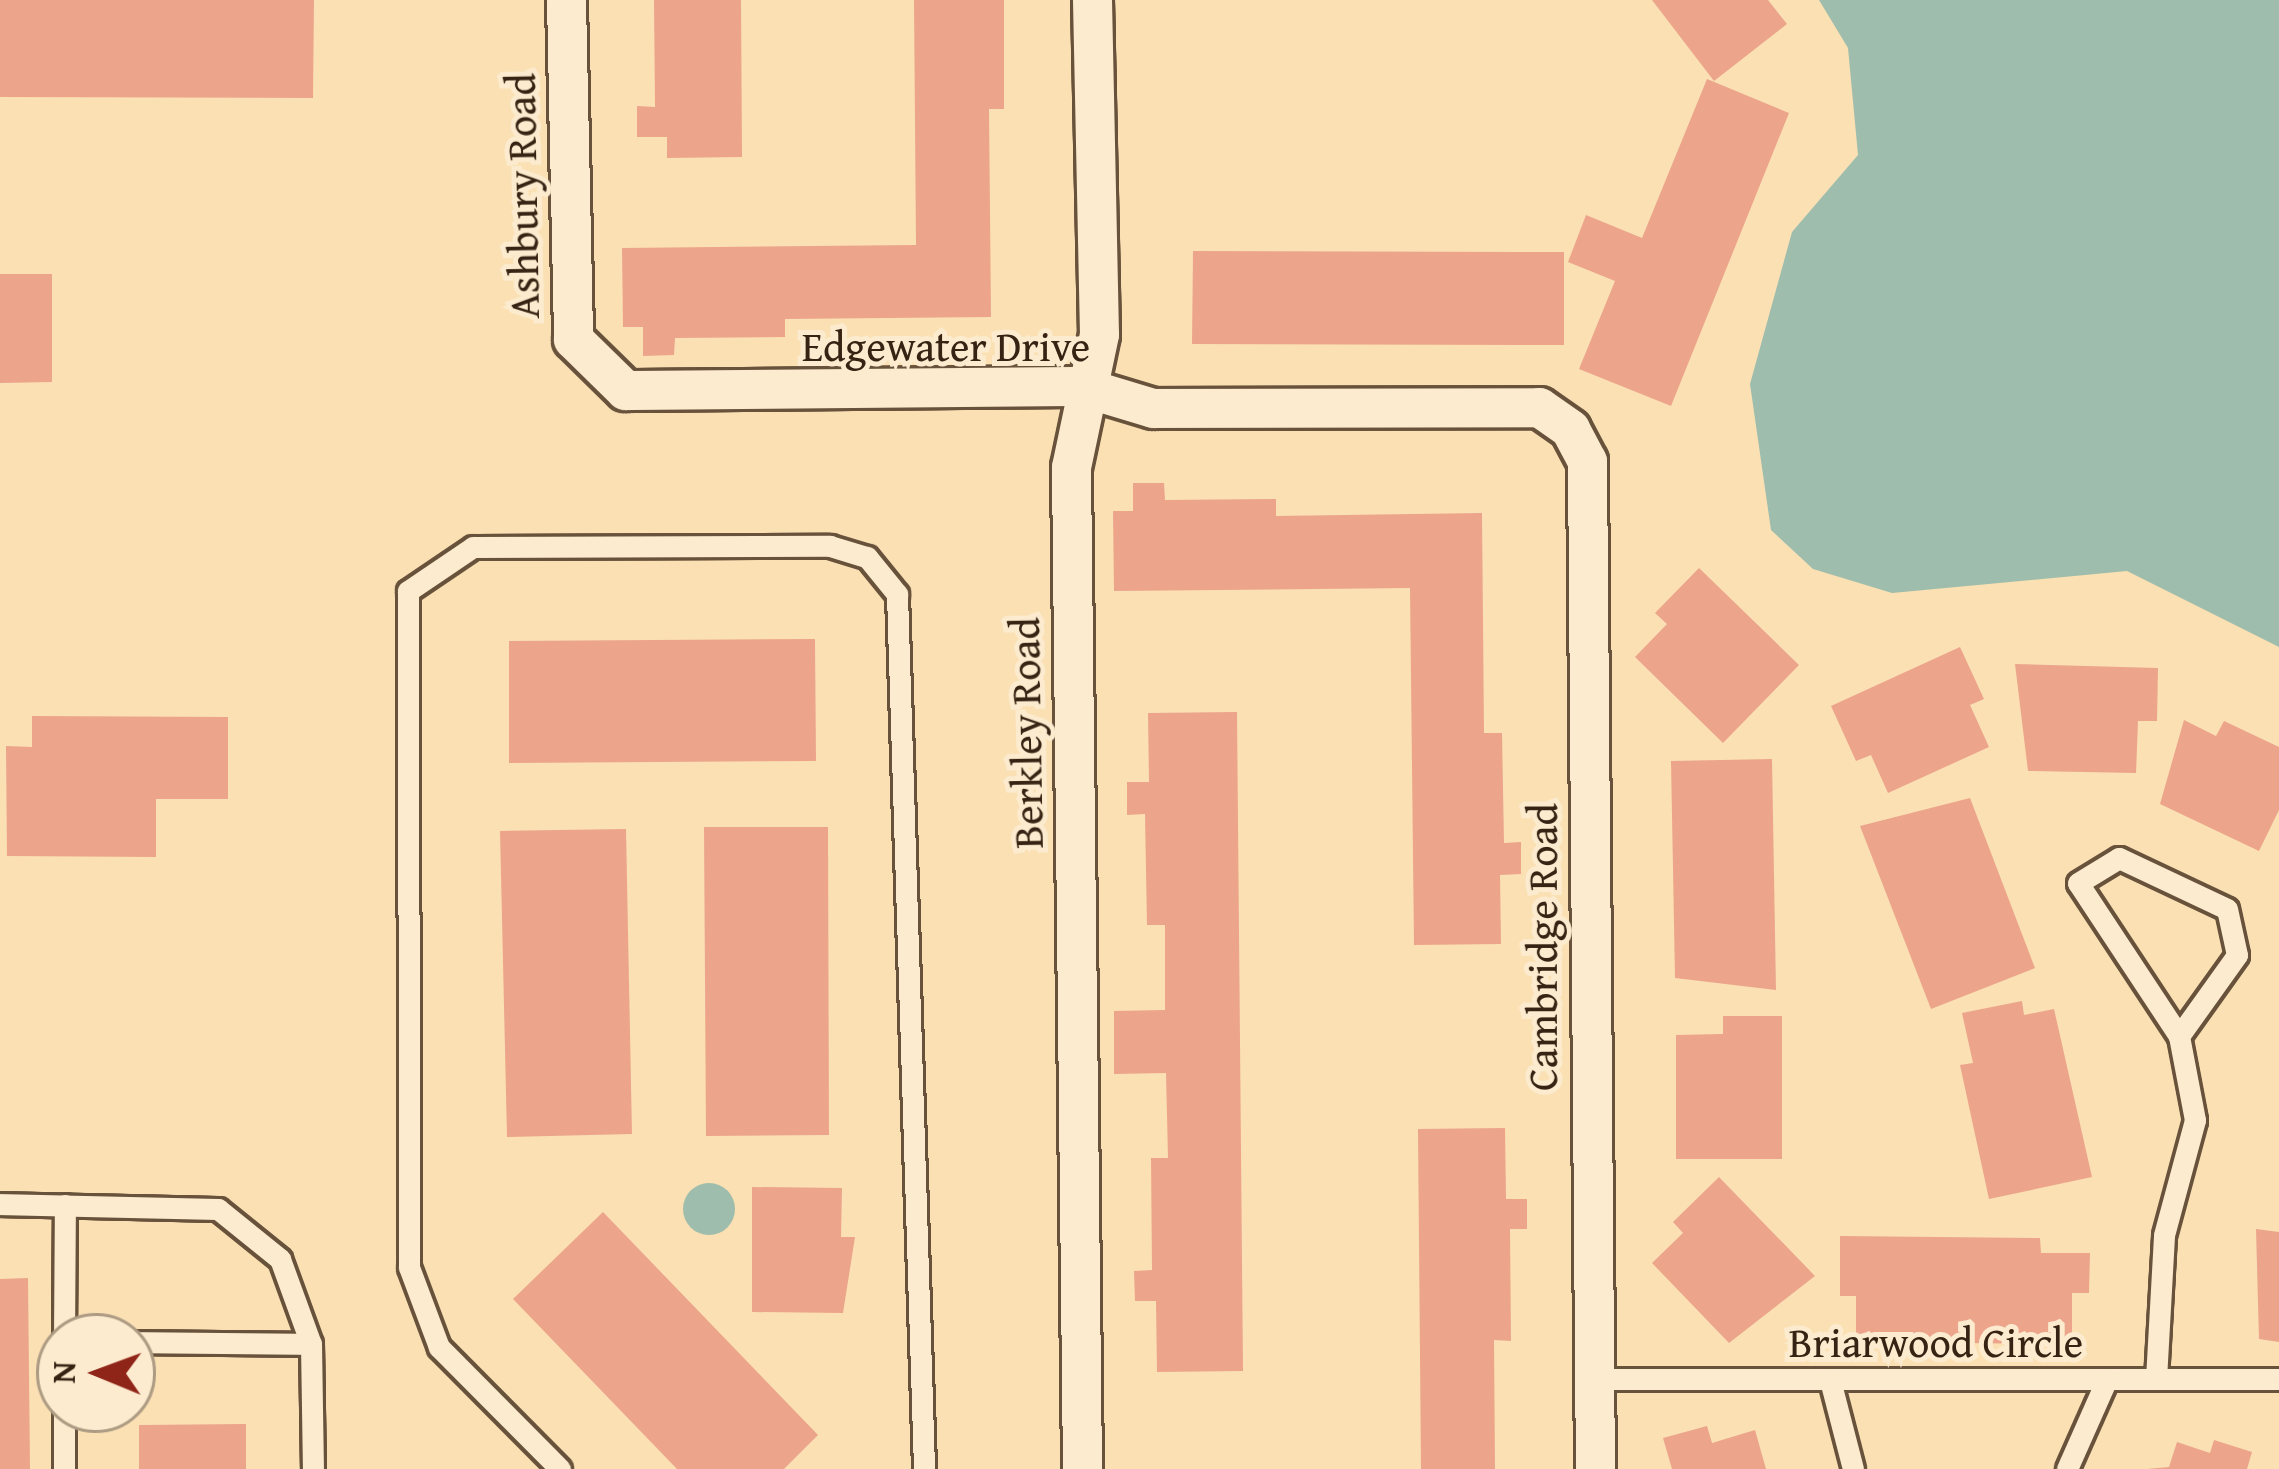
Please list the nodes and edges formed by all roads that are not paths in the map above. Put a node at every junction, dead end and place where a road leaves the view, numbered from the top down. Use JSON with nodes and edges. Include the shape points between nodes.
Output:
{"nodes":[{"id":1,"x":566,"y":0,"type":"edge"},
{"id":2,"x":1092,"y":0,"type":"edge"},
{"id":3,"x":604,"y":379,"type":"joint"},
{"id":4,"x":1080,"y":386,"type":"junction"},
{"id":5,"x":1570,"y":429,"type":"joint"},
{"id":6,"x":2179,"y":1036,"type":"junction"},
{"id":7,"x":0,"y":1204,"type":"edge"},
{"id":8,"x":64,"y":1205,"type":"junction"},
{"id":9,"x":64,"y":1313,"type":"edge"},
{"id":10,"x":156,"y":1342,"type":"edge"},
{"id":11,"x":310,"y":1344,"type":"junction"},
{"id":12,"x":1593,"y":1378,"type":"junction"},
{"id":13,"x":2156,"y":1379,"type":"junction"},
{"id":14,"x":2279,"y":1379,"type":"edge"},
{"id":15,"x":1830,"y":1380,"type":"junction"},
{"id":16,"x":2106,"y":1381,"type":"junction"},
{"id":17,"x":64,"y":1433,"type":"edge"},
{"id":18,"x":64,"y":1469,"type":"edge"},
{"id":19,"x":313,"y":1469,"type":"edge"},
{"id":20,"x":560,"y":1469,"type":"edge"},
{"id":21,"x":923,"y":1469,"type":"edge"},
{"id":22,"x":1082,"y":1469,"type":"edge"},
{"id":23,"x":1595,"y":1469,"type":"edge"},
{"id":24,"x":1853,"y":1469,"type":"edge"},
{"id":25,"x":2067,"y":1469,"type":"edge"}],
"edges":[{"from":1,"to":3,"type":"street","name":"Ashbury Road","via":[[573,339]]},
{"from":2,"to":4,"type":"street","name":"Berkley Road","via":[[1099,334]]},
{"from":3,"to":4,"type":"street","name":"Edgewater Drive","via":[[669,396]]},
{"from":4,"to":5,"type":"street","name":"Edgewater Drive","via":[[1153,408],[1539,407]]},
{"from":4,"to":22,"type":"street","name":"Berkley Road","via":[[1071,491]]},
{"from":5,"to":12,"type":"street","name":"Cambridge Road","via":[[1587,474]]},
{"from":6,"to":6,"type":"lane","via":[[2078,883],[2119,858],[2227,909],[2237,955]]},
{"from":6,"to":13,"type":"lane","via":[[2195,1120],[2164,1235]]},
{"from":7,"to":8,"type":"lane"},
{"from":8,"to":9,"type":"lane"},
{"from":8,"to":11,"type":"lane","via":[[218,1209],[280,1259]]},
{"from":10,"to":11,"type":"lane"},
{"from":11,"to":19,"type":"lane"},
{"from":12,"to":15,"type":"lane","name":"Briarwood Circle"},
{"from":12,"to":23,"type":"street","name":"Cambridge Road"},
{"from":13,"to":14,"type":"lane","name":"Briarwood Circle"},
{"from":13,"to":16,"type":"lane","name":"Briarwood Circle"},
{"from":15,"to":16,"type":"lane","name":"Briarwood Circle"},
{"from":15,"to":24,"type":"lane"},
{"from":16,"to":25,"type":"lane"},
{"from":17,"to":18,"type":"lane"},
{"from":20,"to":21,"type":"lane","via":[[439,1347],[410,1268],[408,591],[473,548],[830,546],[867,557],[897,594]]}]}
